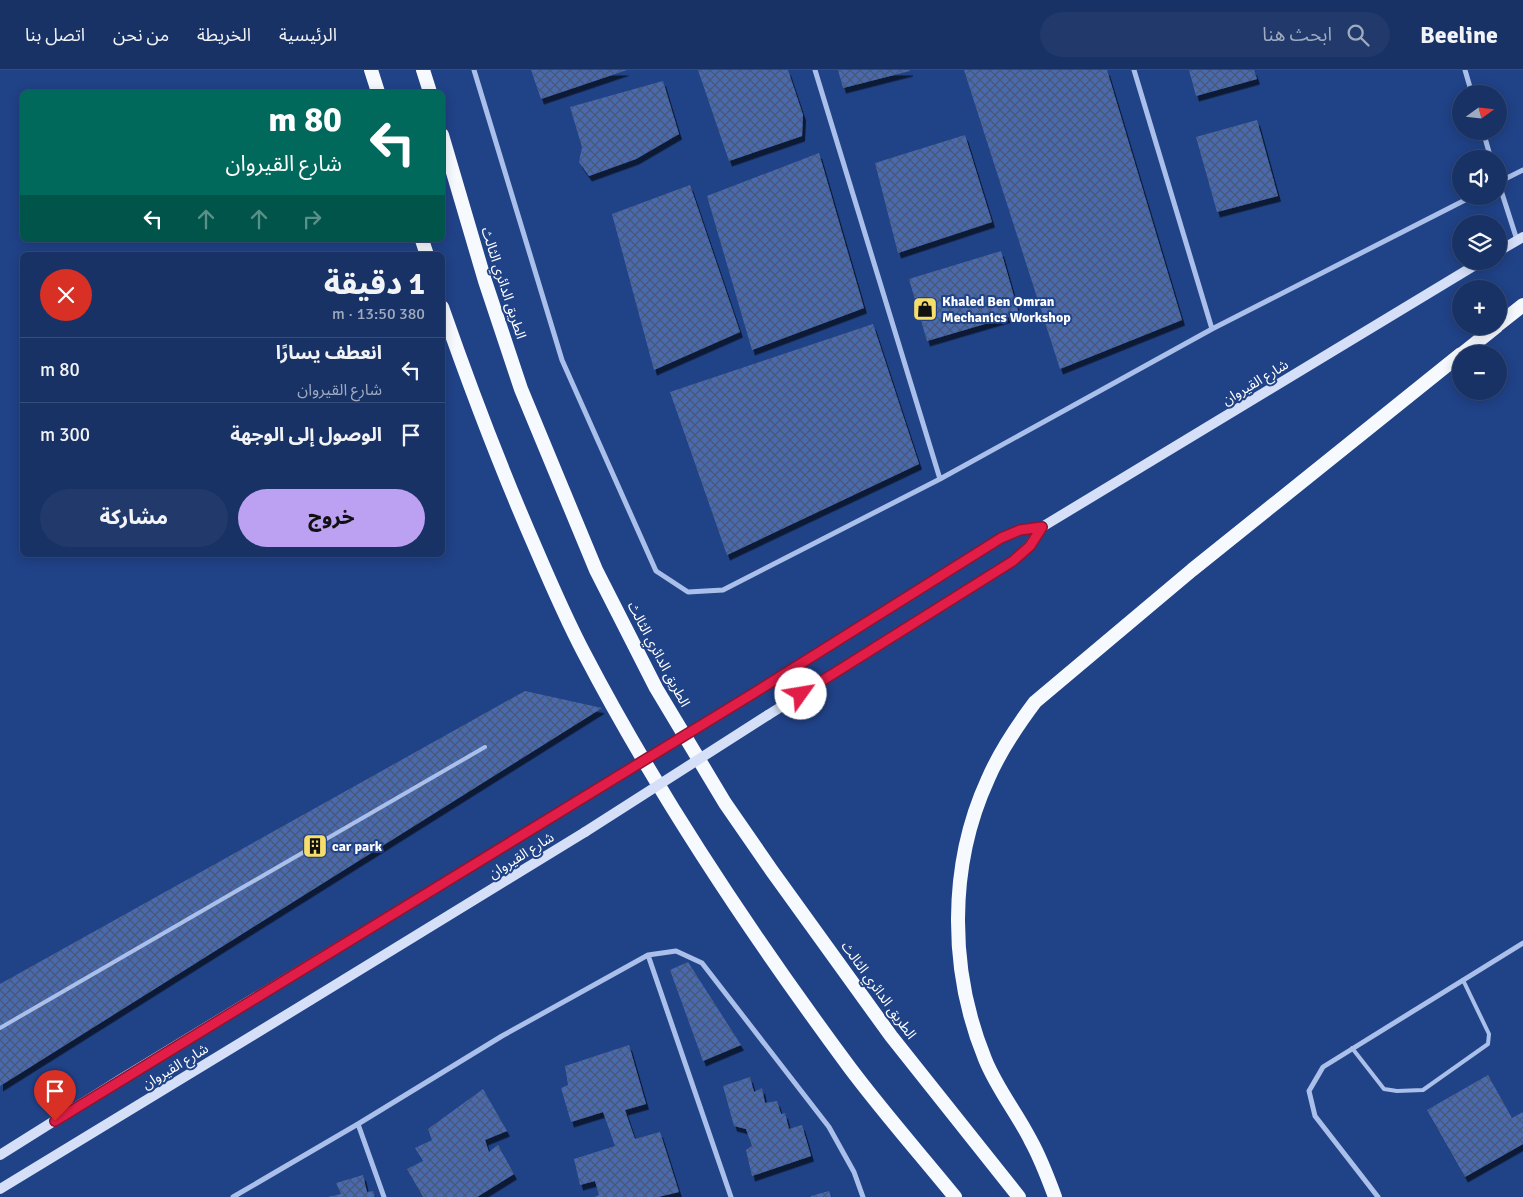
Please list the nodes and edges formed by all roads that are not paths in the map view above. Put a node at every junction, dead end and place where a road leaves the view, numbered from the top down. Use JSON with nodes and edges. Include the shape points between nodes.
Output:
{"nodes":[{"id":1,"x":372,"y":70,"type":"edge"},
{"id":2,"x":423,"y":70,"type":"edge"},
{"id":3,"x":474,"y":70,"type":"edge"},
{"id":4,"x":816,"y":70,"type":"edge"},
{"id":5,"x":1134,"y":70,"type":"edge"},
{"id":6,"x":1465,"y":70,"type":"edge"},
{"id":7,"x":1469,"y":85,"type":"edge"},
{"id":8,"x":377,"y":90,"type":"edge"},
{"id":9,"x":429,"y":90,"type":"edge"},
{"id":10,"x":445,"y":145,"type":"edge"},
{"id":11,"x":1523,"y":170,"type":"edge"},
{"id":12,"x":1507,"y":179,"type":"edge"},
{"id":13,"x":1507,"y":204,"type":"edge"},
{"id":14,"x":1455,"y":205,"type":"edge"},
{"id":15,"x":1520,"y":238,"type":"edge"},
{"id":16,"x":1507,"y":246,"type":"edge"},
{"id":17,"x":1467,"y":270,"type":"edge"},
{"id":18,"x":1523,"y":305,"type":"edge"},
{"id":19,"x":445,"y":316,"type":"edge"},
{"id":20,"x":1507,"y":318,"type":"edge"},
{"id":21,"x":1212,"y":329,"type":"junction"},
{"id":22,"x":1486,"y":335,"type":"edge"},
{"id":23,"x":1473,"y":345,"type":"edge"},
{"id":24,"x":1452,"y":362,"type":"edge"},
{"id":25,"x":940,"y":479,"type":"junction"},
{"id":26,"x":1042,"y":527,"type":"junction"},
{"id":27,"x":485,"y":747,"type":"dead end"},
{"id":28,"x":1523,"y":943,"type":"edge"},
{"id":29,"x":648,"y":955,"type":"junction"},
{"id":30,"x":1463,"y":980,"type":"junction"},
{"id":31,"x":0,"y":1028,"type":"edge"},
{"id":32,"x":1352,"y":1048,"type":"junction"},
{"id":33,"x":358,"y":1124,"type":"junction"},
{"id":34,"x":0,"y":1155,"type":"edge"},
{"id":35,"x":0,"y":1188,"type":"edge"},
{"id":36,"x":246,"y":1190,"type":"junction"},
{"id":37,"x":952,"y":1195,"type":"edge"},
{"id":38,"x":233,"y":1197,"type":"edge"},
{"id":39,"x":248,"y":1197,"type":"edge"},
{"id":40,"x":384,"y":1197,"type":"edge"},
{"id":41,"x":731,"y":1197,"type":"edge"},
{"id":42,"x":862,"y":1197,"type":"edge"},
{"id":43,"x":1019,"y":1197,"type":"edge"},
{"id":44,"x":1055,"y":1197,"type":"edge"},
{"id":45,"x":1378,"y":1197,"type":"edge"}],
"edges":[{"from":1,"to":8,"type":"highway"},
{"from":2,"to":9,"type":"highway"},
{"from":3,"to":25,"type":"street","via":[[562,360],[656,571],[688,592],[723,590]]},
{"from":4,"to":25,"type":"street"},
{"from":5,"to":21,"type":"street"},
{"from":6,"to":7,"type":"street"},
{"from":10,"to":43,"type":"highway","name":"الطريق الدائري الثالث","via":[[485,281],[522,389],[596,570],[656,688],[725,803],[772,871],[892,1036]]},
{"from":11,"to":12,"type":"street"},
{"from":13,"to":15,"type":"street"},
{"from":14,"to":21,"type":"street"},
{"from":15,"to":16,"type":"main road"},
{"from":17,"to":26,"type":"main road","name":"شارع القيروان"},
{"from":18,"to":20,"type":"highway"},
{"from":19,"to":37,"type":"highway","via":[[475,401],[552,587],[583,652],[620,717],[687,831],[743,916],[851,1068]]},
{"from":21,"to":25,"type":"street"},
{"from":22,"to":23,"type":"highway"},
{"from":24,"to":44,"type":"highway","via":[[1192,570],[1035,702],[1017,726],[987,779],[974,815],[962,866],[958,923],[964,992],[985,1060],[1000,1092],[1031,1140]]},
{"from":26,"to":34,"type":"main road","name":"شارع القيروان","bridge":true,"via":[[1020,530],[1001,538]]},
{"from":26,"to":35,"type":"main road","name":"شارع القيروان","bridge":true,"via":[[1030,546],[1013,561],[584,832]]},
{"from":27,"to":31,"type":"lane"},
{"from":28,"to":30,"type":"street"},
{"from":29,"to":33,"type":"street","via":[[502,1036]]},
{"from":29,"to":41,"type":"street"},
{"from":29,"to":42,"type":"street","via":[[676,951],[702,963],[829,1127],[854,1172]]},
{"from":30,"to":32,"type":"street"},
{"from":30,"to":32,"type":"lane","via":[[1489,1034],[1488,1044],[1423,1090],[1397,1092],[1384,1089]]},
{"from":32,"to":45,"type":"street","via":[[1323,1066],[1309,1091],[1315,1116]]},
{"from":33,"to":36,"type":"street"},
{"from":33,"to":40,"type":"street"},
{"from":36,"to":38,"type":"street"},
{"from":36,"to":39,"type":"street"}]}
